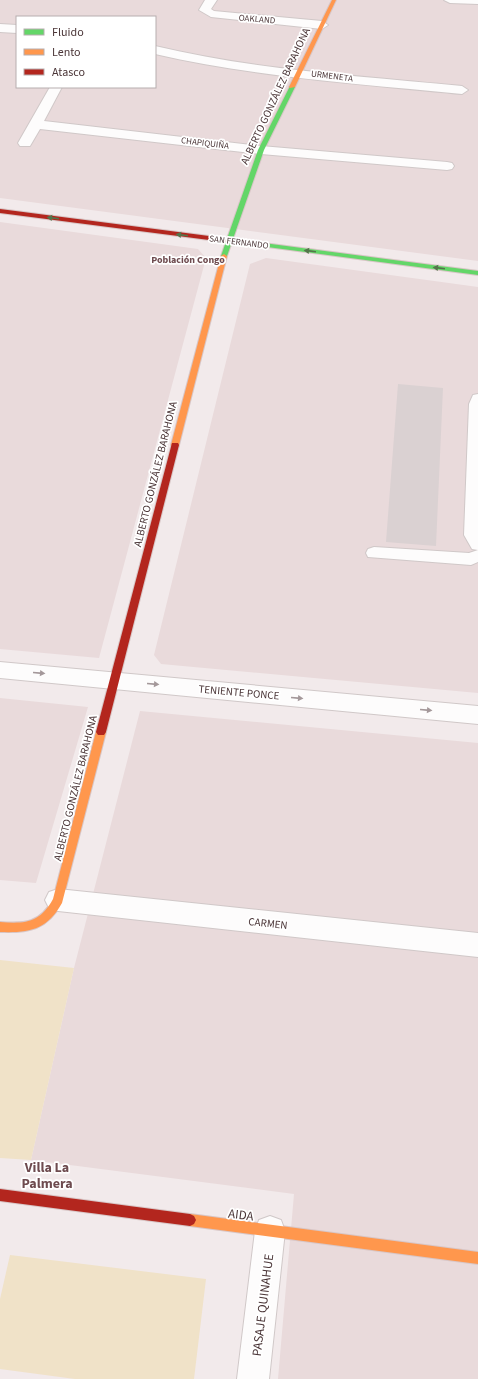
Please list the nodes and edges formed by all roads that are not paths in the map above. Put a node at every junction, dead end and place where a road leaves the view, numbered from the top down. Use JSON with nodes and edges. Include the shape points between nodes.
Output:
{"nodes":[{"id":1,"x":211,"y":0,"type":"edge"},
{"id":2,"x":334,"y":0,"type":"edge"},
{"id":3,"x":450,"y":0,"type":"edge"},
{"id":4,"x":478,"y":1,"type":"edge"},
{"id":5,"x":322,"y":25,"type":"junction"},
{"id":6,"x":0,"y":28,"type":"edge"},
{"id":7,"x":16,"y":29,"type":"edge"},
{"id":8,"x":156,"y":50,"type":"edge"},
{"id":9,"x":300,"y":72,"type":"junction"},
{"id":10,"x":55,"y":88,"type":"edge"},
{"id":11,"x":462,"y":90,"type":"dead end"},
{"id":12,"x":36,"y":124,"type":"junction"},
{"id":13,"x":25,"y":143,"type":"dead end"},
{"id":14,"x":260,"y":150,"type":"junction"},
{"id":15,"x":447,"y":166,"type":"dead end"},
{"id":16,"x":0,"y":211,"type":"edge"},
{"id":17,"x":228,"y":241,"type":"junction"},
{"id":18,"x":478,"y":273,"type":"edge"},
{"id":19,"x":478,"y":398,"type":"edge"},
{"id":20,"x":478,"y":545,"type":"edge"},
{"id":21,"x":374,"y":553,"type":"dead end"},
{"id":22,"x":478,"y":556,"type":"edge"},
{"id":23,"x":0,"y":670,"type":"edge"},
{"id":24,"x":115,"y":680,"type":"junction"},
{"id":25,"x":478,"y":715,"type":"edge"},
{"id":26,"x":58,"y":900,"type":"junction"},
{"id":27,"x":0,"y":927,"type":"edge"},
{"id":28,"x":478,"y":945,"type":"edge"},
{"id":29,"x":0,"y":1195,"type":"edge"},
{"id":30,"x":270,"y":1231,"type":"junction"},
{"id":31,"x":478,"y":1258,"type":"edge"},
{"id":32,"x":253,"y":1379,"type":"edge"}],
"edges":[{"from":1,"to":5,"type":"street","name":"OAKLAND","via":[[205,10],[211,14]]},
{"from":2,"to":5,"type":"street","name":"ALBERTO GONZÁLEZ BARAHONA"},
{"from":3,"to":4,"type":"street"},
{"from":5,"to":9,"type":"street","name":"ALBERTO GONZÁLEZ BARAHONA"},
{"from":6,"to":7,"type":"street"},
{"from":8,"to":9,"type":"street","name":"URMENETA","via":[[198,60]]},
{"from":9,"to":11,"type":"street","name":"URMENETA"},
{"from":9,"to":14,"type":"street","name":"ALBERTO GONZÁLEZ BARAHONA"},
{"from":10,"to":12,"type":"street"},
{"from":12,"to":13,"type":"street"},
{"from":12,"to":14,"type":"street","name":"CHAPIQUIÑA"},
{"from":14,"to":15,"type":"street","name":"CHAPIQUIÑA"},
{"from":14,"to":17,"type":"street","name":"ALBERTO GONZÁLEZ BARAHONA"},
{"from":17,"to":16,"type":"street","name":"SAN FERNANDO","one_way":true},
{"from":18,"to":17,"type":"street","name":"SAN FERNANDO","one_way":true},
{"from":17,"to":24,"type":"street","name":"ALBERTO GONZÁLEZ BARAHONA"},
{"from":19,"to":20,"type":"lane","via":[[472,535]]},
{"from":21,"to":22,"type":"lane","via":[[471,559]]},
{"from":23,"to":24,"type":"street","name":"TENIENTE PONCE","one_way":true},
{"from":24,"to":25,"type":"street","name":"TENIENTE PONCE","one_way":true},
{"from":24,"to":26,"type":"street","name":"ALBERTO GONZÁLEZ BARAHONA"},
{"from":26,"to":27,"type":"street","name":"ALBERTO GONZÁLEZ BARAHONA","via":[[54,910],[37,924],[16,929]]},
{"from":26,"to":28,"type":"street","name":"CARMEN"},
{"from":29,"to":30,"type":"street","name":"AIDA"},
{"from":30,"to":31,"type":"street","name":"AIDA"},
{"from":30,"to":32,"type":"street","name":"PASAJE QUINAHUE"}]}
